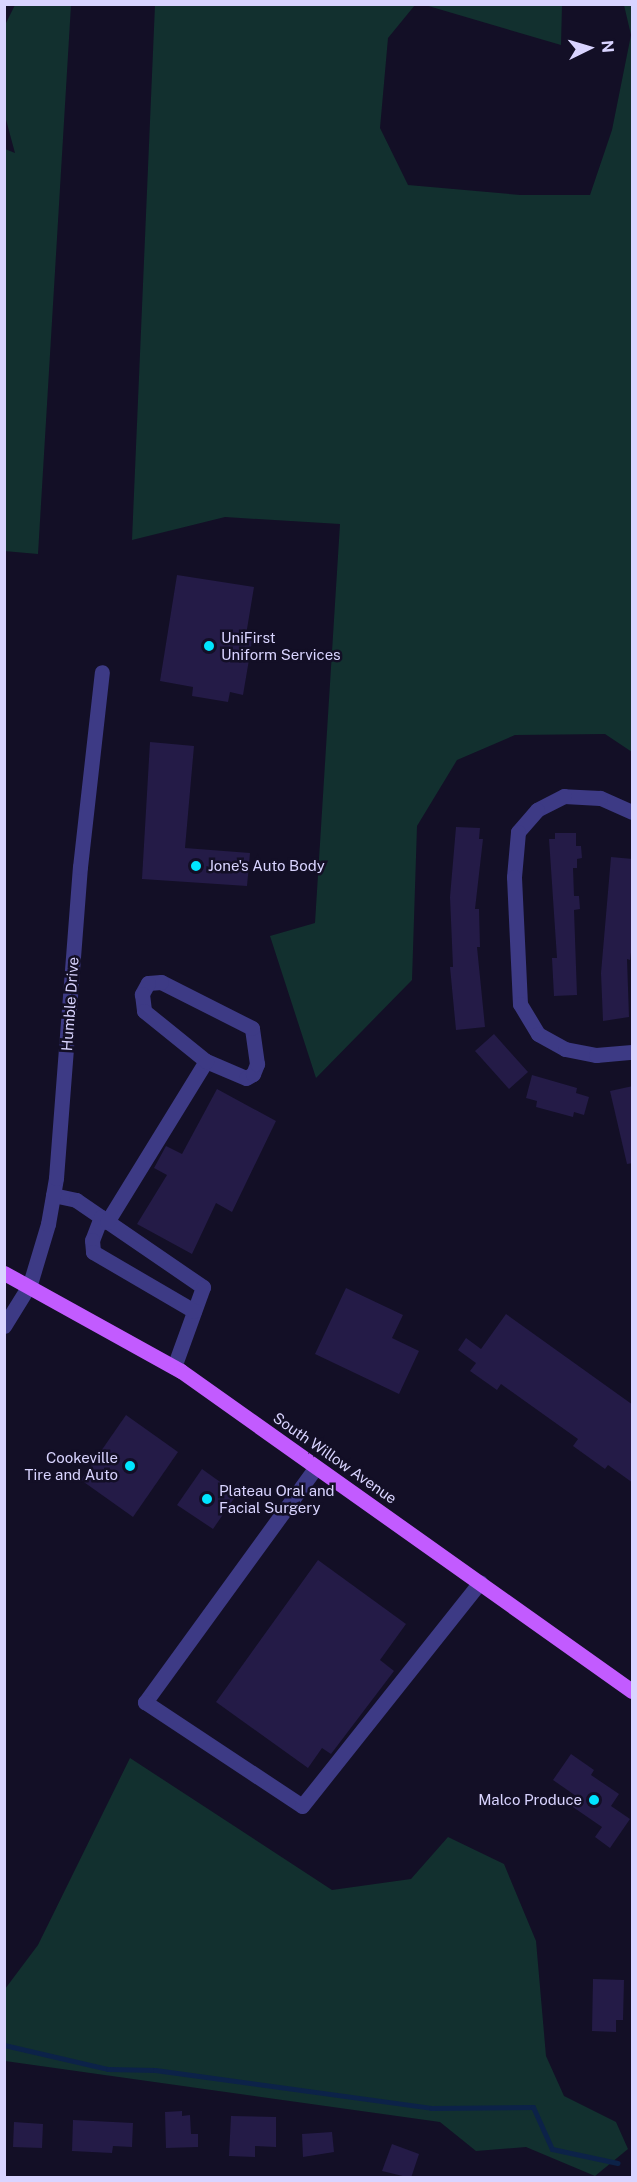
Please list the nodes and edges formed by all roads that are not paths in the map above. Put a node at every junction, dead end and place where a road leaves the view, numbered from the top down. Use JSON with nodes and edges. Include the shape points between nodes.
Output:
{"nodes":[{"id":1,"x":102,"y":672,"type":"dead end"},
{"id":2,"x":633,"y":812,"type":"edge"},
{"id":3,"x":633,"y":1052,"type":"edge"},
{"id":4,"x":206,"y":1060,"type":"junction"},
{"id":5,"x":53,"y":1195,"type":"junction"},
{"id":6,"x":104,"y":1220,"type":"junction"},
{"id":7,"x":4,"y":1273,"type":"edge"},
{"id":8,"x":30,"y":1284,"type":"junction"},
{"id":9,"x":194,"y":1311,"type":"junction"},
{"id":10,"x":4,"y":1326,"type":"edge"},
{"id":11,"x":174,"y":1367,"type":"junction"},
{"id":12,"x":316,"y":1467,"type":"junction"},
{"id":13,"x":480,"y":1582,"type":"junction"},
{"id":14,"x":633,"y":1691,"type":"edge"}],
"edges":[{"from":1,"to":5,"type":"street","name":"Humble Drive","via":[[80,867]]},
{"from":2,"to":3,"type":"street","via":[[600,798],[564,796],[537,810],[518,832],[514,877],[520,1004],[538,1034],[565,1049],[596,1055]]},
{"from":4,"to":4,"type":"street","via":[[246,1078],[254,1074],[257,1064],[252,1028],[161,982],[148,983],[142,994],[144,1011]]},
{"from":4,"to":6,"type":"street"},
{"from":5,"to":6,"type":"street","via":[[76,1200]]},
{"from":5,"to":8,"type":"street","name":"Humble Drive"},
{"from":6,"to":9,"type":"street","via":[[203,1287]]},
{"from":6,"to":9,"type":"street","via":[[92,1240],[93,1252]]},
{"from":7,"to":8,"type":"main road","name":"South Willow Avenue"},
{"from":8,"to":10,"type":"street","name":"Humble Drive"},
{"from":8,"to":11,"type":"main road","name":"South Willow Avenue"},
{"from":9,"to":11,"type":"street"},
{"from":11,"to":12,"type":"main road","name":"South Willow Avenue"},
{"from":12,"to":13,"type":"main road","name":"South Willow Avenue"},
{"from":12,"to":13,"type":"street","via":[[145,1702],[302,1806]]},
{"from":13,"to":14,"type":"main road","name":"South Willow Avenue"}]}
